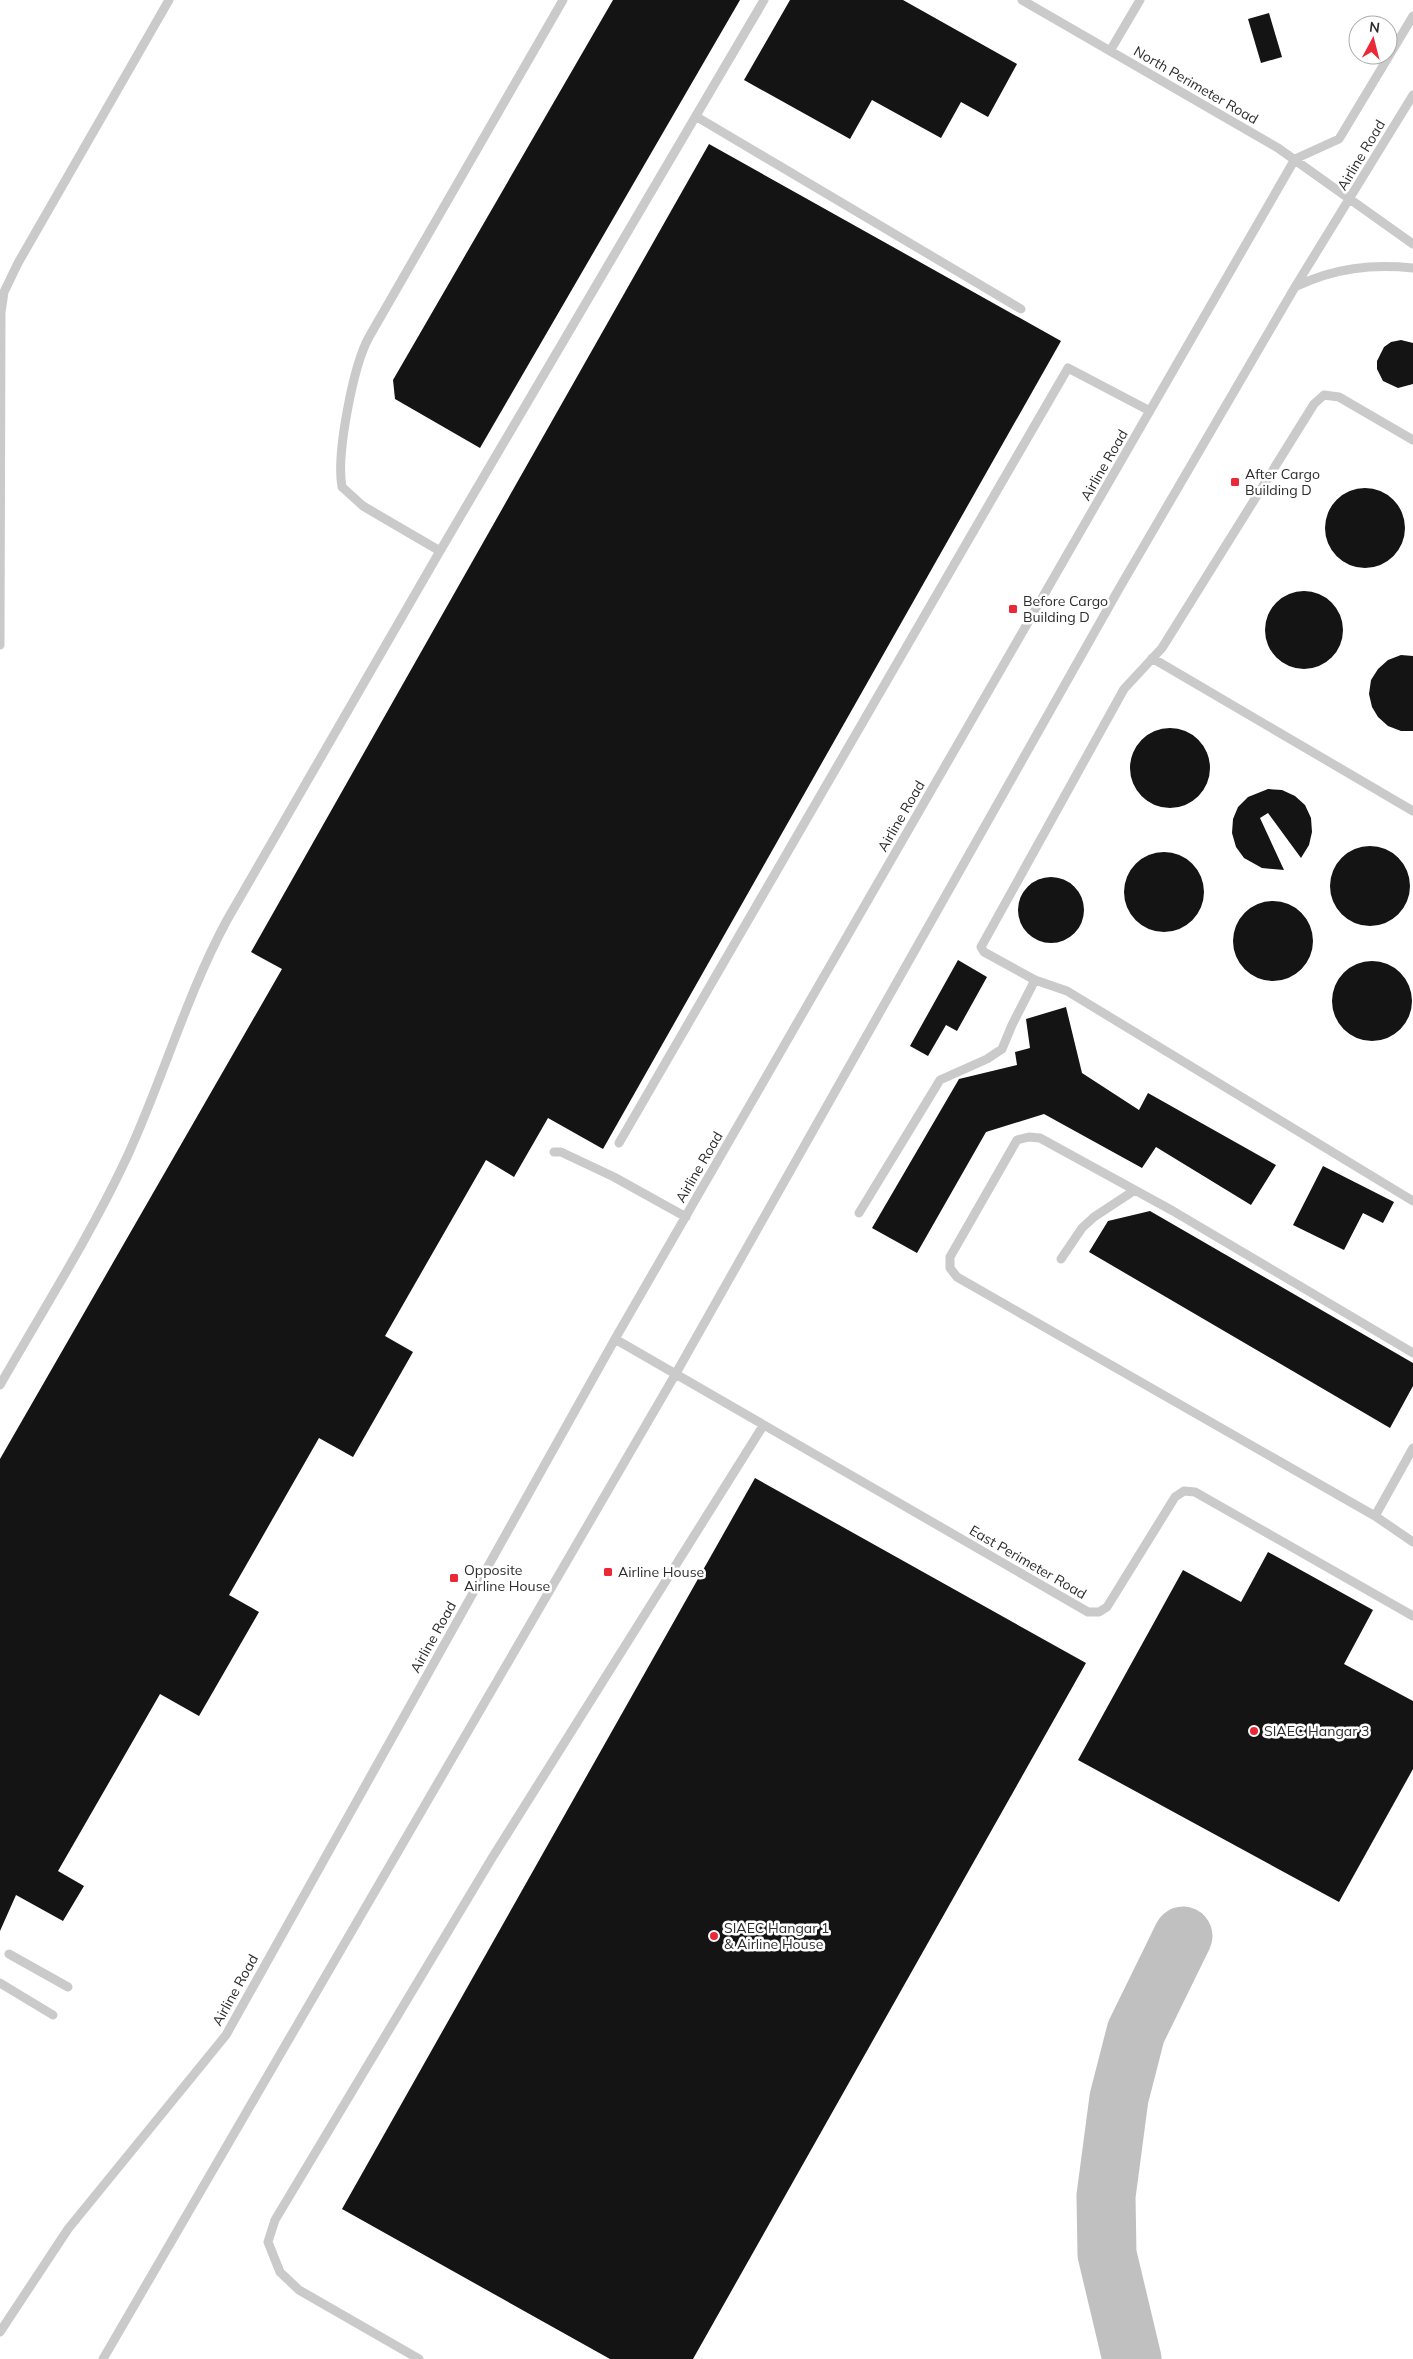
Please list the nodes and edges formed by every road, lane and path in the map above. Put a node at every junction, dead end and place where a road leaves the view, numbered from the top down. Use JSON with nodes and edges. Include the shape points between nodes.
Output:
{"nodes":[{"id":1,"x":169,"y":0,"type":"edge"},
{"id":2,"x":563,"y":0,"type":"edge"},
{"id":3,"x":764,"y":0,"type":"edge"},
{"id":4,"x":1022,"y":0,"type":"edge"},
{"id":5,"x":1140,"y":0,"type":"edge"},
{"id":6,"x":1413,"y":16,"type":"edge"},
{"id":7,"x":1110,"y":51,"type":"junction"},
{"id":8,"x":1413,"y":95,"type":"edge"},
{"id":9,"x":696,"y":117,"type":"junction"},
{"id":10,"x":1295,"y":159,"type":"junction"},
{"id":11,"x":1350,"y":201,"type":"junction"},
{"id":12,"x":1413,"y":244,"type":"edge"},
{"id":13,"x":1413,"y":268,"type":"edge"},
{"id":14,"x":1295,"y":287,"type":"junction"},
{"id":15,"x":1022,"y":309,"type":"dead end"},
{"id":16,"x":1150,"y":411,"type":"junction"},
{"id":17,"x":1413,"y":440,"type":"edge"},
{"id":18,"x":440,"y":550,"type":"junction"},
{"id":19,"x":0,"y":645,"type":"edge"},
{"id":20,"x":1152,"y":658,"type":"junction"},
{"id":21,"x":1413,"y":811,"type":"edge"},
{"id":22,"x":1035,"y":980,"type":"junction"},
{"id":23,"x":619,"y":1143,"type":"dead end"},
{"id":24,"x":554,"y":1152,"type":"dead end"},
{"id":25,"x":1135,"y":1190,"type":"junction"},
{"id":26,"x":1413,"y":1202,"type":"edge"},
{"id":27,"x":859,"y":1213,"type":"dead end"},
{"id":28,"x":686,"y":1217,"type":"junction"},
{"id":29,"x":1061,"y":1259,"type":"dead end"},
{"id":30,"x":615,"y":1339,"type":"junction"},
{"id":31,"x":1413,"y":1353,"type":"edge"},
{"id":32,"x":675,"y":1375,"type":"junction"},
{"id":33,"x":0,"y":1386,"type":"edge"},
{"id":34,"x":763,"y":1426,"type":"junction"},
{"id":35,"x":1413,"y":1448,"type":"edge"},
{"id":36,"x":1375,"y":1516,"type":"junction"},
{"id":37,"x":1413,"y":1542,"type":"edge"},
{"id":38,"x":1413,"y":1616,"type":"edge"},
{"id":39,"x":9,"y":1954,"type":"dead end"},
{"id":40,"x":0,"y":1983,"type":"edge"},
{"id":41,"x":68,"y":1987,"type":"dead end"},
{"id":42,"x":53,"y":2015,"type":"dead end"},
{"id":43,"x":0,"y":2332,"type":"edge"},
{"id":44,"x":103,"y":2359,"type":"edge"},
{"id":45,"x":419,"y":2359,"type":"edge"}],
"edges":[{"from":1,"to":19,"type":"lane","via":[[4,292],[1,312]]},
{"from":2,"to":18,"type":"lane","via":[[369,337],[357,367],[340,458],[342,487],[363,506]]},
{"from":3,"to":9,"type":"lane"},
{"from":4,"to":7,"type":"lane","name":"North Perimeter Road"},
{"from":5,"to":7,"type":"lane"},
{"from":6,"to":10,"type":"lane","name":"Airline Road","via":[[1339,139]]},
{"from":7,"to":10,"type":"lane","name":"North Perimeter Road"},
{"from":8,"to":11,"type":"lane","name":"Airline Road"},
{"from":9,"to":15,"type":"lane"},
{"from":9,"to":18,"type":"lane"},
{"from":10,"to":11,"type":"lane","name":"North Perimeter Road"},
{"from":10,"to":16,"type":"lane","name":"Airline Road"},
{"from":11,"to":12,"type":"lane","name":"North Perimeter Road"},
{"from":11,"to":14,"type":"lane","name":"Airline Road"},
{"from":13,"to":14,"type":"lane","via":[[1351,268]]},
{"from":14,"to":32,"type":"lane","name":"Airline Road","via":[[1115,596]]},
{"from":16,"to":23,"type":"lane","via":[[1068,368]]},
{"from":16,"to":28,"type":"lane","name":"Airline Road"},
{"from":17,"to":20,"type":"lane","via":[[1339,397],[1324,395],[1314,404],[1162,648]]},
{"from":18,"to":33,"type":"lane","via":[[207,957],[127,1156],[100,1213]]},
{"from":20,"to":21,"type":"lane"},
{"from":20,"to":22,"type":"lane","via":[[1124,689],[982,943],[984,952]]},
{"from":22,"to":26,"type":"lane","via":[[1067,991]]},
{"from":22,"to":27,"type":"lane","via":[[1002,1049],[940,1080]]},
{"from":24,"to":28,"type":"lane","via":[[561,1152],[614,1177]]},
{"from":25,"to":29,"type":"lane","via":[[1082,1228]]},
{"from":25,"to":31,"type":"lane"},
{"from":25,"to":36,"type":"lane","via":[[1040,1138],[1017,1140],[950,1256],[950,1268],[957,1277]]},
{"from":28,"to":30,"type":"lane","name":"Airline Road"},
{"from":30,"to":32,"type":"lane","name":"East Perimeter Road"},
{"from":30,"to":43,"type":"lane","name":"Airline Road","via":[[226,2035],[68,2229]]},
{"from":32,"to":34,"type":"lane","name":"East Perimeter Road"},
{"from":32,"to":44,"type":"lane","name":"Airline Road"},
{"from":34,"to":38,"type":"lane","name":"East Perimeter Road","via":[[1088,1612],[1099,1612],[1107,1606],[1175,1497],[1184,1490],[1195,1492]]},
{"from":34,"to":45,"type":"lane","via":[[492,1858],[275,2220],[268,2242],[280,2272],[299,2290]]},
{"from":35,"to":36,"type":"lane"},
{"from":36,"to":37,"type":"lane"},
{"from":39,"to":41,"type":"lane"},
{"from":40,"to":42,"type":"lane"}]}
